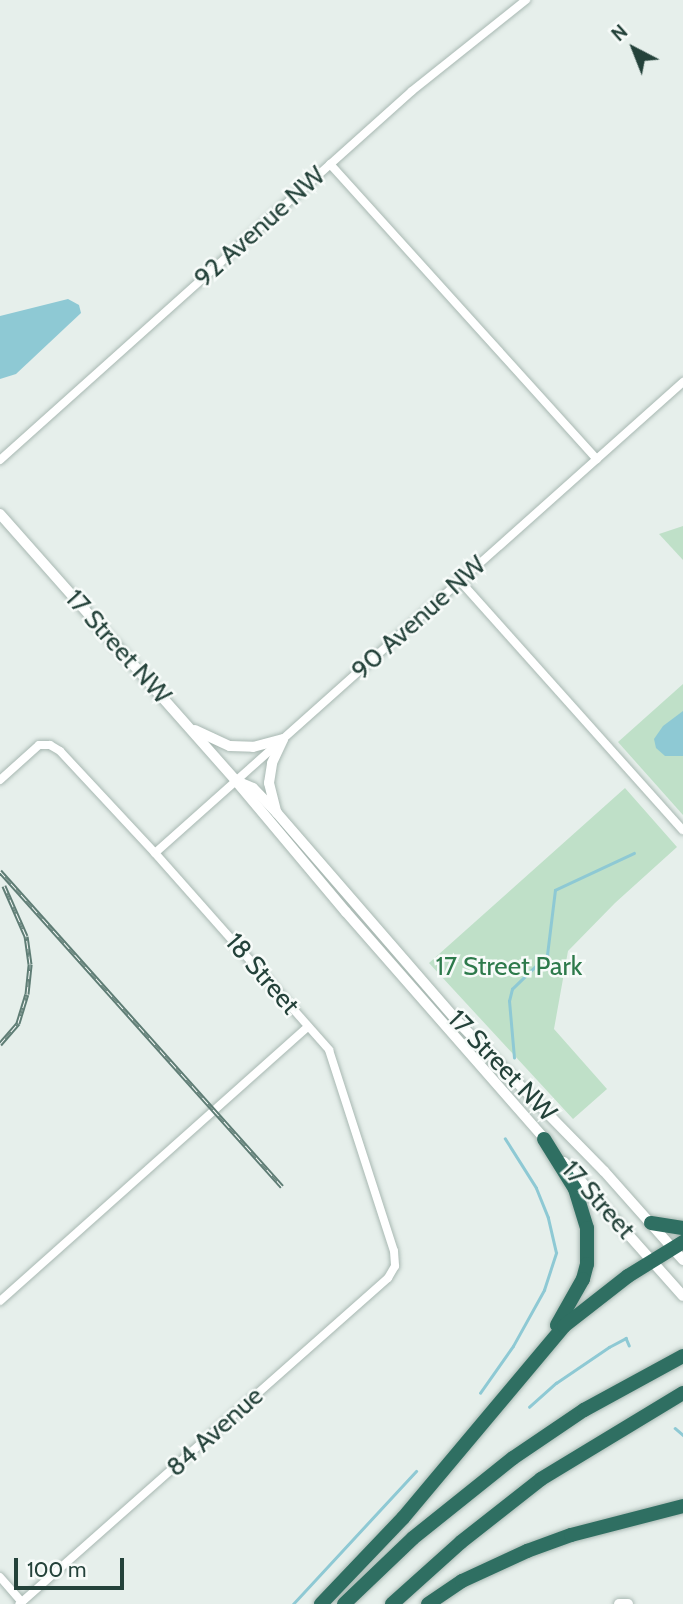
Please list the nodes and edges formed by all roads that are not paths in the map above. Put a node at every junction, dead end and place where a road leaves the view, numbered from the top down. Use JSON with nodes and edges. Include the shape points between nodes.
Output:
{"nodes":[{"id":1,"x":526,"y":0,"type":"edge"},
{"id":2,"x":330,"y":164,"type":"junction"},
{"id":3,"x":683,"y":382,"type":"edge"},
{"id":4,"x":597,"y":459,"type":"junction"},
{"id":5,"x":0,"y":460,"type":"edge"},
{"id":6,"x":0,"y":514,"type":"edge"},
{"id":7,"x":460,"y":581,"type":"junction"},
{"id":8,"x":190,"y":728,"type":"junction"},
{"id":9,"x":282,"y":739,"type":"junction"},
{"id":10,"x":0,"y":780,"type":"edge"},
{"id":11,"x":236,"y":781,"type":"junction"},
{"id":12,"x":277,"y":813,"type":"junction"},
{"id":13,"x":683,"y":830,"type":"edge"},
{"id":14,"x":155,"y":853,"type":"junction"},
{"id":15,"x":308,"y":1027,"type":"junction"},
{"id":16,"x":544,"y":1139,"type":"junction"},
{"id":17,"x":651,"y":1223,"type":"junction"},
{"id":18,"x":683,"y":1228,"type":"edge"},
{"id":19,"x":678,"y":1245,"type":"edge"},
{"id":20,"x":394,"y":1251,"type":"joint"},
{"id":21,"x":683,"y":1260,"type":"edge"},
{"id":22,"x":652,"y":1261,"type":"junction"},
{"id":23,"x":683,"y":1296,"type":"edge"},
{"id":24,"x":0,"y":1301,"type":"edge"},
{"id":25,"x":541,"y":1350,"type":"junction"},
{"id":26,"x":683,"y":1356,"type":"edge"},
{"id":27,"x":683,"y":1393,"type":"edge"},
{"id":28,"x":683,"y":1506,"type":"edge"},
{"id":29,"x":0,"y":1577,"type":"edge"},
{"id":30,"x":21,"y":1603,"type":"edge"},
{"id":31,"x":321,"y":1604,"type":"edge"},
{"id":32,"x":344,"y":1604,"type":"edge"},
{"id":33,"x":392,"y":1604,"type":"edge"},
{"id":34,"x":428,"y":1604,"type":"edge"}],
"edges":[{"from":1,"to":2,"type":"street","name":"92 Avenue NW"},
{"from":2,"to":4,"type":"street"},
{"from":2,"to":5,"type":"street","name":"92 Avenue NW"},
{"from":3,"to":4,"type":"street","name":"90 Avenue NW"},
{"from":4,"to":7,"type":"street","name":"90 Avenue NW"},
{"from":6,"to":8,"type":"main road","name":"17 Street NW"},
{"from":7,"to":9,"type":"street","name":"90 Avenue NW"},
{"from":7,"to":13,"type":"street"},
{"from":8,"to":9,"type":"main road","via":[[230,746],[253,747]]},
{"from":8,"to":11,"type":"main road","name":"17 Street NW"},
{"from":9,"to":11,"type":"street","name":"90 Avenue NW"},
{"from":9,"to":12,"type":"main road","via":[[269,783]]},
{"from":10,"to":14,"type":"street","name":"18 Street","via":[[39,746],[50,745]]},
{"from":11,"to":12,"type":"main road","name":"17 Street NW","via":[[253,788]]},
{"from":11,"to":14,"type":"street","name":"90 Avenue NW"},
{"from":11,"to":16,"type":"main road","name":"17 Street NW"},
{"from":12,"to":17,"type":"main road","name":"17 Street NW","via":[[460,1024]]},
{"from":14,"to":15,"type":"street","name":"18 Street"},
{"from":15,"to":20,"type":"street","name":"18 Street","via":[[329,1050]]},
{"from":15,"to":24,"type":"street"},
{"from":16,"to":22,"type":"main road","name":"17 Street"},
{"from":16,"to":25,"type":"highway","via":[[580,1202],[588,1246],[579,1287]]},
{"from":17,"to":18,"type":"highway"},
{"from":17,"to":19,"type":"main road","name":"17 Street NW"},
{"from":19,"to":21,"type":"main road","name":"17 Street NW"},
{"from":19,"to":22,"type":"highway"},
{"from":20,"to":30,"type":"street","name":"84 Avenue","via":[[395,1266],[388,1278]]},
{"from":22,"to":23,"type":"main road"},
{"from":22,"to":25,"type":"highway","via":[[596,1300]]},
{"from":25,"to":31,"type":"highway","via":[[434,1482]]},
{"from":26,"to":32,"type":"highway","via":[[584,1410],[513,1458],[412,1538]]},
{"from":27,"to":33,"type":"highway","via":[[541,1479]]},
{"from":28,"to":34,"type":"highway","via":[[527,1551],[462,1581]]},
{"from":29,"to":30,"type":"street"}]}
